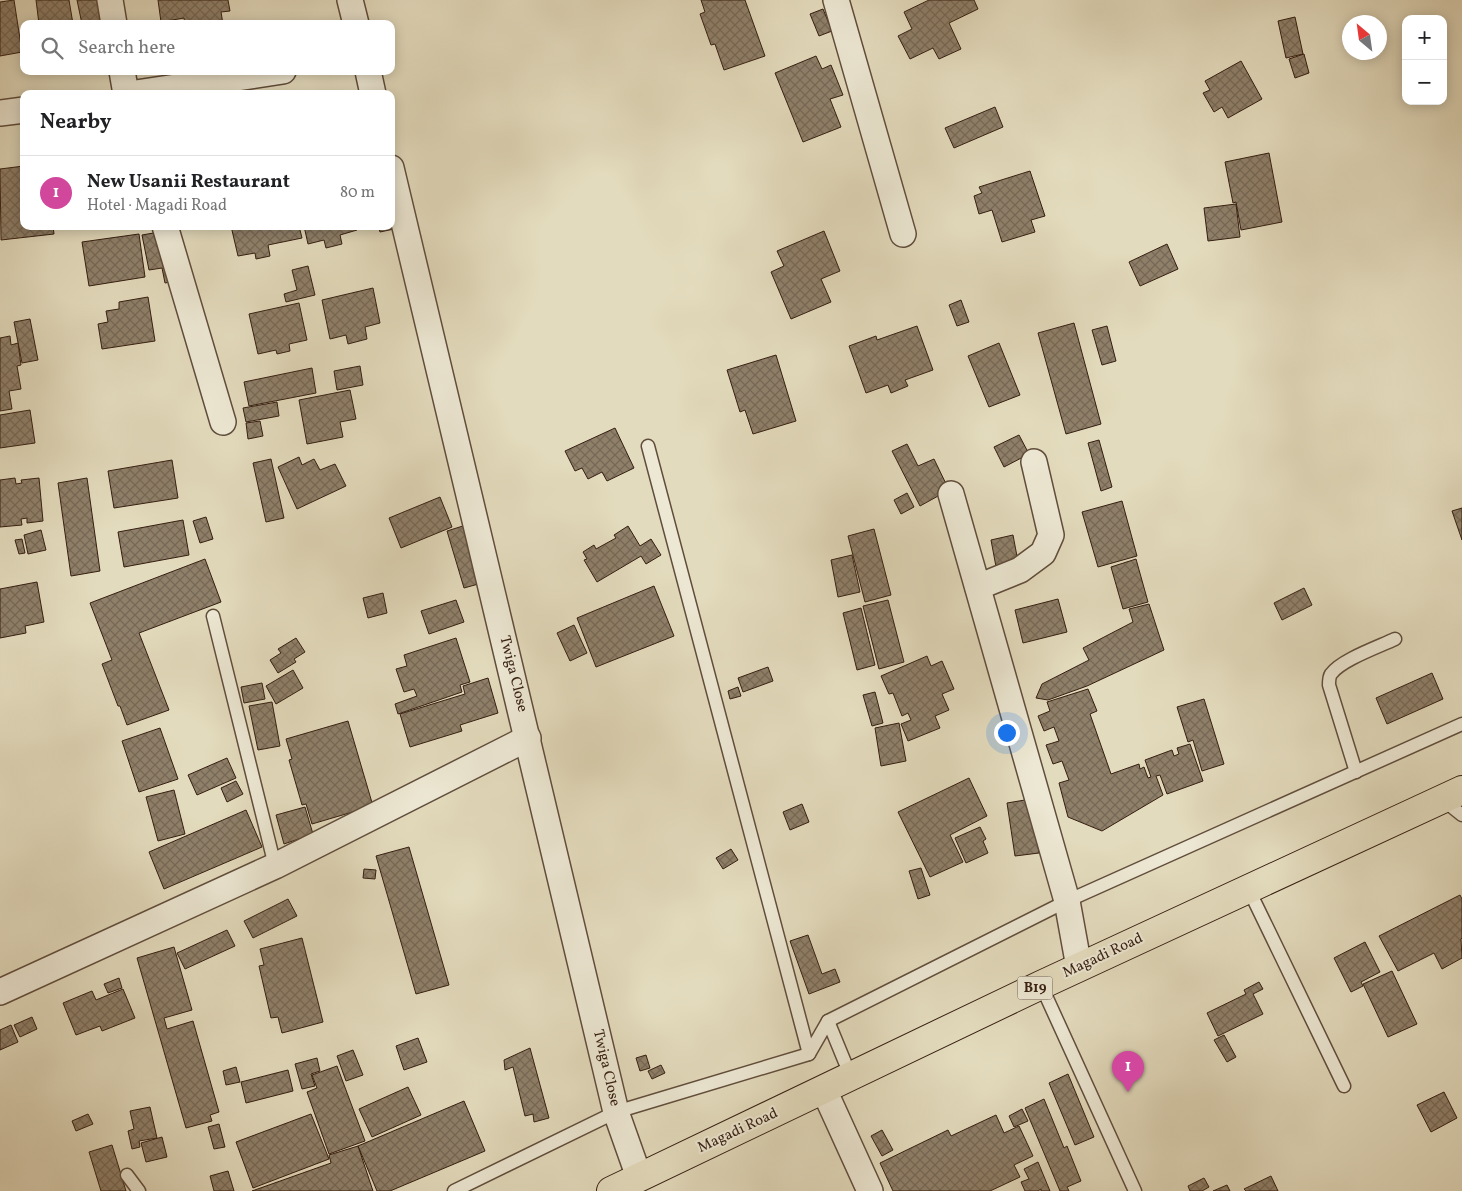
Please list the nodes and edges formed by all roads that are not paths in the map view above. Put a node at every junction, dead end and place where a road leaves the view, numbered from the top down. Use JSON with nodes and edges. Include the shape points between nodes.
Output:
{"nodes":[{"id":1,"x":110,"y":0,"type":"edge"},
{"id":2,"x":350,"y":0,"type":"edge"},
{"id":3,"x":836,"y":0,"type":"edge"},
{"id":4,"x":113,"y":20,"type":"edge"},
{"id":5,"x":355,"y":20,"type":"edge"},
{"id":6,"x":123,"y":75,"type":"edge"},
{"id":7,"x":256,"y":75,"type":"edge"},
{"id":8,"x":369,"y":75,"type":"edge"},
{"id":9,"x":127,"y":90,"type":"edge"},
{"id":10,"x":155,"y":90,"type":"edge"},
{"id":11,"x":372,"y":90,"type":"edge"},
{"id":12,"x":20,"y":111,"type":"edge"},
{"id":13,"x":0,"y":114,"type":"edge"},
{"id":14,"x":395,"y":185,"type":"edge"},
{"id":15,"x":166,"y":230,"type":"edge"},
{"id":16,"x":903,"y":234,"type":"dead end"},
{"id":17,"x":223,"y":422,"type":"dead end"},
{"id":18,"x":648,"y":446,"type":"dead end"},
{"id":19,"x":1034,"y":462,"type":"dead end"},
{"id":20,"x":951,"y":494,"type":"dead end"},
{"id":21,"x":978,"y":587,"type":"junction"},
{"id":22,"x":214,"y":616,"type":"dead end"},
{"id":23,"x":1395,"y":639,"type":"dead end"},
{"id":24,"x":1462,"y":724,"type":"edge"},
{"id":25,"x":528,"y":738,"type":"junction"},
{"id":26,"x":1356,"y":772,"type":"junction"},
{"id":27,"x":1455,"y":801,"type":"edge"},
{"id":28,"x":275,"y":866,"type":"junction"},
{"id":29,"x":1248,"y":888,"type":"junction"},
{"id":30,"x":1067,"y":901,"type":"junction"},
{"id":31,"x":1079,"y":968,"type":"junction"},
{"id":32,"x":1042,"y":985,"type":"junction"},
{"id":33,"x":0,"y":992,"type":"edge"},
{"id":34,"x":828,"y":1021,"type":"junction"},
{"id":35,"x":809,"y":1054,"type":"junction"},
{"id":36,"x":851,"y":1077,"type":"junction"},
{"id":37,"x":1344,"y":1086,"type":"dead end"},
{"id":38,"x":824,"y":1090,"type":"junction"},
{"id":39,"x":616,"y":1112,"type":"junction"},
{"id":40,"x":127,"y":1175,"type":"dead end"},
{"id":41,"x":639,"y":1178,"type":"junction"},
{"id":42,"x":139,"y":1191,"type":"edge"},
{"id":43,"x":454,"y":1191,"type":"edge"},
{"id":44,"x":611,"y":1191,"type":"edge"},
{"id":45,"x":870,"y":1191,"type":"edge"},
{"id":46,"x":1135,"y":1191,"type":"edge"}],
"edges":[{"from":1,"to":4,"type":"street"},
{"from":2,"to":5,"type":"street"},
{"from":3,"to":16,"type":"street"},
{"from":6,"to":9,"type":"street"},
{"from":7,"to":10,"type":"street"},
{"from":8,"to":11,"type":"street"},
{"from":12,"to":13,"type":"street"},
{"from":14,"to":25,"type":"street","name":"Twiga Close"},
{"from":15,"to":17,"type":"street"},
{"from":18,"to":35,"type":"lane"},
{"from":19,"to":21,"type":"street","via":[[1050,534],[1043,553],[1020,570]]},
{"from":20,"to":21,"type":"street"},
{"from":21,"to":30,"type":"street"},
{"from":22,"to":28,"type":"lane"},
{"from":23,"to":26,"type":"lane","via":[[1356,656],[1329,676]]},
{"from":24,"to":26,"type":"lane"},
{"from":25,"to":28,"type":"street"},
{"from":25,"to":39,"type":"street","name":"Twiga Close"},
{"from":26,"to":30,"type":"lane"},
{"from":27,"to":29,"type":"highway","name":"Magadi Road","number":"B19"},
{"from":28,"to":33,"type":"street"},
{"from":29,"to":31,"type":"highway","name":"Magadi Road","number":"B19"},
{"from":29,"to":37,"type":"lane"},
{"from":30,"to":31,"type":"street"},
{"from":30,"to":34,"type":"lane"},
{"from":31,"to":32,"type":"highway","name":"Magadi Road","number":"B19"},
{"from":32,"to":36,"type":"highway","name":"Magadi Road","number":"B19"},
{"from":32,"to":46,"type":"lane"},
{"from":34,"to":35,"type":"lane"},
{"from":34,"to":36,"type":"lane"},
{"from":35,"to":39,"type":"lane"},
{"from":36,"to":38,"type":"highway","name":"Magadi Road","number":"B19"},
{"from":38,"to":41,"type":"highway","name":"Magadi Road","number":"B19"},
{"from":38,"to":45,"type":"street"},
{"from":39,"to":41,"type":"street","name":"Twiga Close"},
{"from":39,"to":43,"type":"lane"},
{"from":40,"to":42,"type":"lane"},
{"from":41,"to":44,"type":"highway","name":"Magadi Road","number":"B19"}]}
